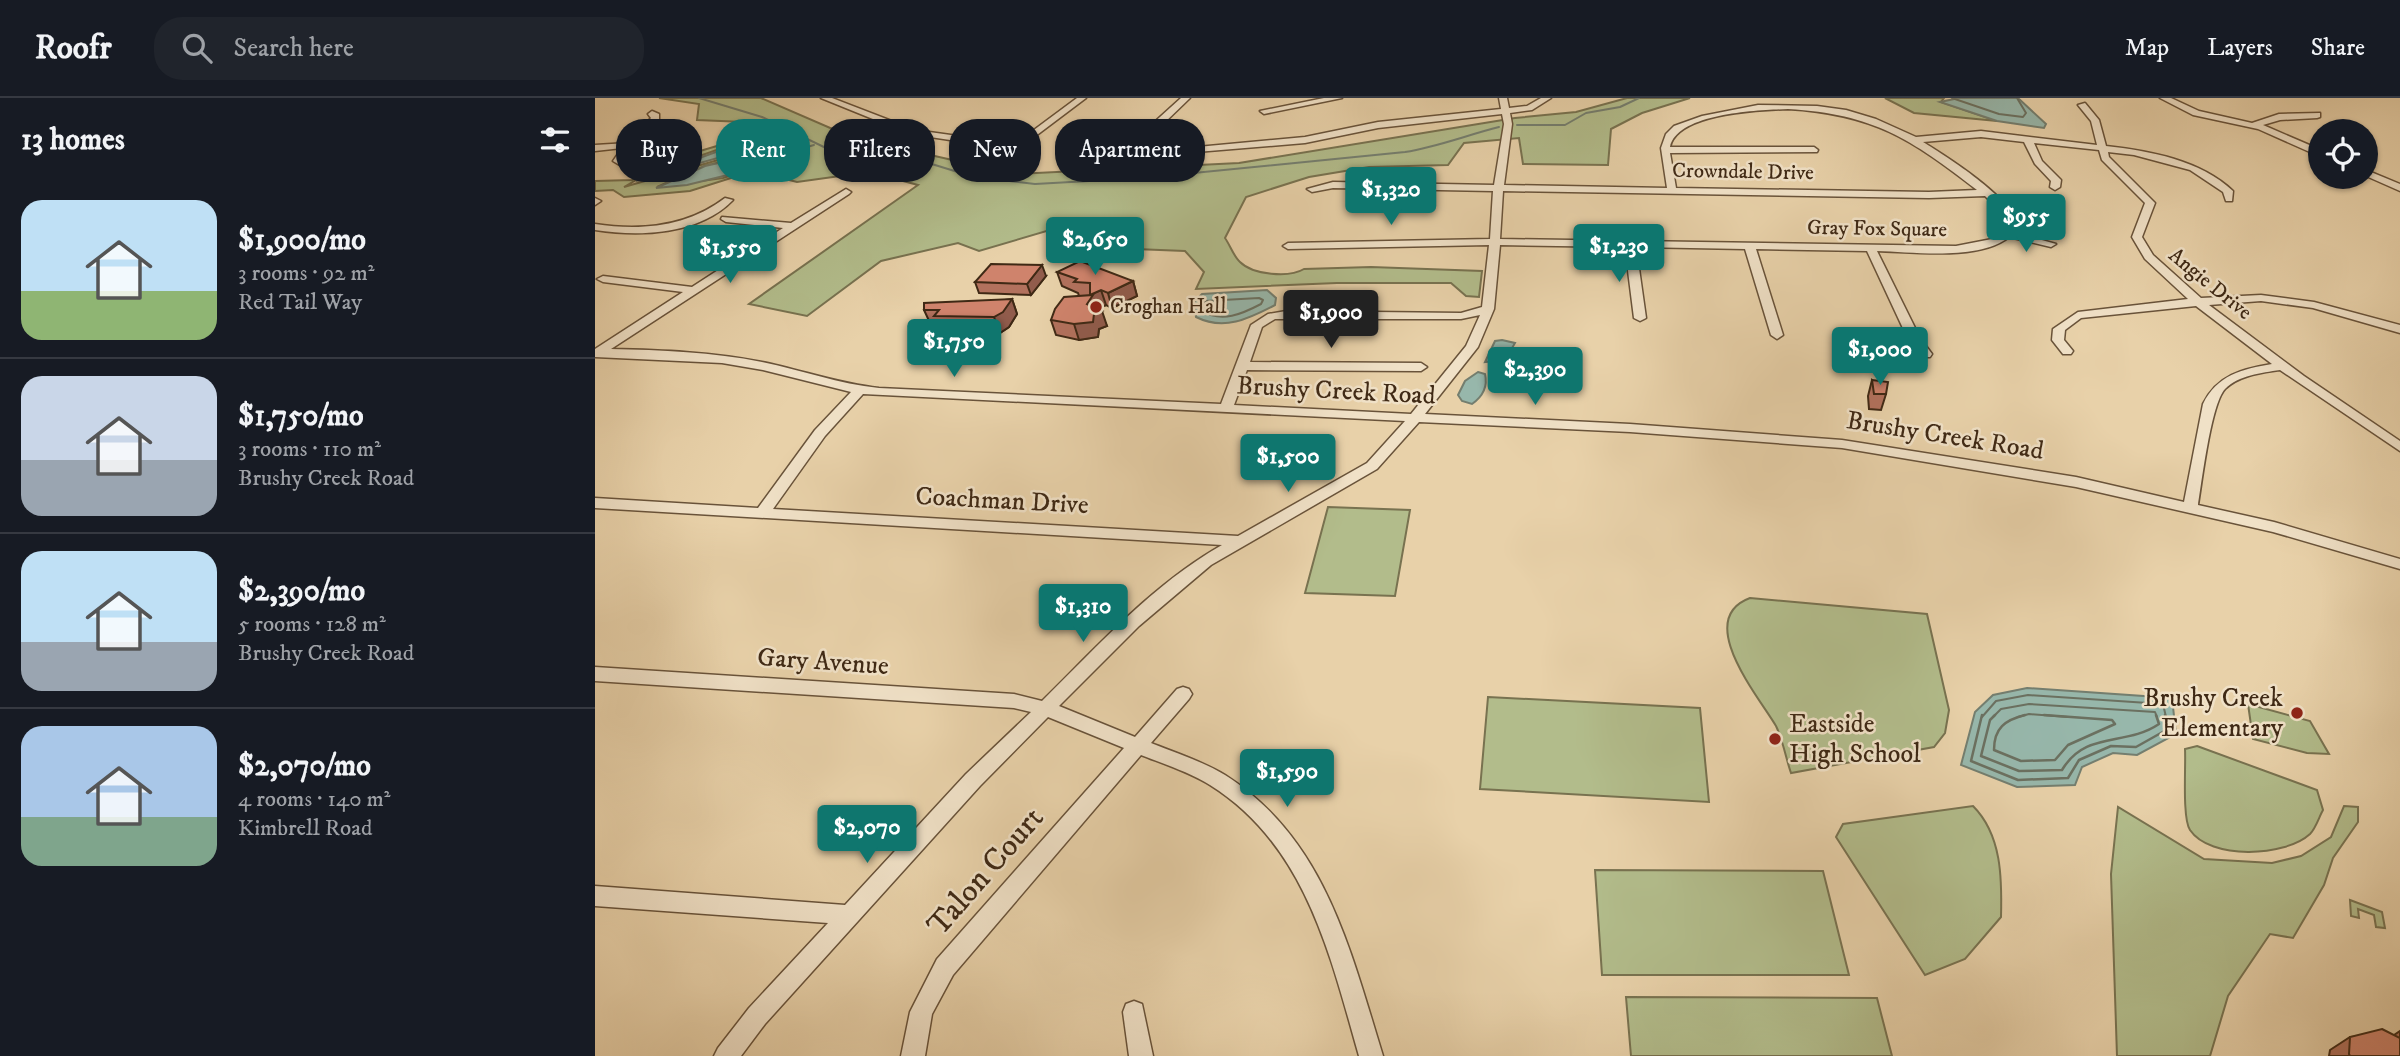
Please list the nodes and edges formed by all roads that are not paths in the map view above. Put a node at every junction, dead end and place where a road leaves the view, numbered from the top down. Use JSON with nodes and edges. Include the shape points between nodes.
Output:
{"nodes":[{"id":1,"x":826,"y":98,"type":"edge"},
{"id":2,"x":1082,"y":98,"type":"edge"},
{"id":3,"x":1186,"y":98,"type":"edge"},
{"id":4,"x":1338,"y":98,"type":"edge"},
{"id":5,"x":1503,"y":98,"type":"edge"},
{"id":6,"x":1547,"y":98,"type":"edge"},
{"id":7,"x":2164,"y":98,"type":"edge"},
{"id":8,"x":1823,"y":103,"type":"edge"},
{"id":9,"x":2082,"y":105,"type":"dead end"},
{"id":10,"x":1507,"y":109,"type":"junction"},
{"id":11,"x":1264,"y":111,"type":"dead end"},
{"id":12,"x":652,"y":114,"type":"dead end"},
{"id":13,"x":2318,"y":115,"type":"dead end"},
{"id":14,"x":655,"y":119,"type":"edge"},
{"id":15,"x":2253,"y":125,"type":"junction"},
{"id":16,"x":1913,"y":140,"type":"junction"},
{"id":17,"x":2028,"y":140,"type":"junction"},
{"id":18,"x":616,"y":146,"type":"edge"},
{"id":19,"x":2308,"y":146,"type":"edge"},
{"id":20,"x":595,"y":148,"type":"edge"},
{"id":21,"x":2102,"y":148,"type":"junction"},
{"id":22,"x":1665,"y":150,"type":"junction"},
{"id":23,"x":1814,"y":150,"type":"dead end"},
{"id":24,"x":2378,"y":178,"type":"edge"},
{"id":25,"x":2055,"y":187,"type":"dead end"},
{"id":26,"x":1499,"y":188,"type":"junction"},
{"id":27,"x":2400,"y":188,"type":"edge"},
{"id":28,"x":1312,"y":189,"type":"dead end"},
{"id":29,"x":1672,"y":190,"type":"junction"},
{"id":30,"x":846,"y":192,"type":"dead end"},
{"id":31,"x":1986,"y":192,"type":"junction"},
{"id":32,"x":2229,"y":199,"type":"dead end"},
{"id":33,"x":729,"y":200,"type":"dead end"},
{"id":34,"x":726,"y":219,"type":"dead end"},
{"id":35,"x":793,"y":226,"type":"junction"},
{"id":36,"x":595,"y":227,"type":"edge"},
{"id":37,"x":2008,"y":234,"type":"junction"},
{"id":38,"x":1495,"y":242,"type":"junction"},
{"id":39,"x":2051,"y":244,"type":"dead end"},
{"id":40,"x":1630,"y":245,"type":"junction"},
{"id":41,"x":1288,"y":246,"type":"dead end"},
{"id":42,"x":1750,"y":247,"type":"junction"},
{"id":43,"x":1871,"y":248,"type":"junction"},
{"id":44,"x":603,"y":279,"type":"dead end"},
{"id":45,"x":692,"y":290,"type":"junction"},
{"id":46,"x":2197,"y":301,"type":"junction"},
{"id":47,"x":1488,"y":309,"type":"junction"},
{"id":48,"x":1461,"y":316,"type":"junction"},
{"id":49,"x":1640,"y":318,"type":"dead end"},
{"id":50,"x":1483,"y":327,"type":"junction"},
{"id":51,"x":2400,"y":329,"type":"edge"},
{"id":52,"x":1777,"y":335,"type":"dead end"},
{"id":53,"x":2067,"y":351,"type":"dead end"},
{"id":54,"x":596,"y":354,"type":"edge"},
{"id":55,"x":1926,"y":354,"type":"dead end"},
{"id":56,"x":1241,"y":366,"type":"junction"},
{"id":57,"x":2284,"y":366,"type":"junction"},
{"id":58,"x":1421,"y":367,"type":"dead end"},
{"id":59,"x":859,"y":391,"type":"junction"},
{"id":60,"x":1226,"y":410,"type":"junction"},
{"id":61,"x":1414,"y":419,"type":"junction"},
{"id":62,"x":2400,"y":447,"type":"edge"},
{"id":63,"x":595,"y":503,"type":"edge"},
{"id":64,"x":2190,"y":507,"type":"junction"},
{"id":65,"x":763,"y":512,"type":"junction"},
{"id":66,"x":1239,"y":541,"type":"junction"},
{"id":67,"x":2400,"y":564,"type":"edge"},
{"id":68,"x":595,"y":674,"type":"edge"},
{"id":69,"x":1183,"y":694,"type":"dead end"},
{"id":70,"x":1046,"y":707,"type":"junction"},
{"id":71,"x":1138,"y":746,"type":"junction"},
{"id":72,"x":595,"y":896,"type":"edge"},
{"id":73,"x":849,"y":915,"type":"junction"},
{"id":74,"x":1134,"y":1012,"type":"dead end"},
{"id":75,"x":726,"y":1056,"type":"edge"},
{"id":76,"x":913,"y":1056,"type":"edge"},
{"id":77,"x":1141,"y":1056,"type":"edge"},
{"id":78,"x":1371,"y":1056,"type":"edge"}],
"edges":[{"from":1,"to":2,"type":"street","via":[[913,132],[1017,147]]},
{"from":3,"to":10,"type":"street","via":[[1127,156],[1305,140],[1378,125]]},
{"from":4,"to":11,"type":"street"},
{"from":5,"to":10,"type":"street"},
{"from":6,"to":10,"type":"street","via":[[1529,108]]},
{"from":7,"to":15,"type":"street","via":[[2196,113]]},
{"from":8,"to":16,"type":"street"},
{"from":8,"to":22,"type":"street","via":[[1761,108],[1693,122],[1672,131]]},
{"from":9,"to":21,"type":"street","name":"Angie Drive","via":[[2095,120]]},
{"from":10,"to":26,"type":"street"},
{"from":12,"to":14,"type":"street"},
{"from":13,"to":15,"type":"street","via":[[2279,117]]},
{"from":15,"to":19,"type":"street"},
{"from":16,"to":17,"type":"street","via":[[1970,134]]},
{"from":16,"to":31,"type":"street"},
{"from":17,"to":21,"type":"street"},
{"from":17,"to":25,"type":"street","via":[[2038,162],[2056,180]]},
{"from":18,"to":20,"type":"street"},
{"from":21,"to":32,"type":"street","via":[[2185,164],[2217,182],[2228,191]]},
{"from":21,"to":46,"type":"street","name":"Angie Drive","via":[[2109,162],[2150,203],[2137,233],[2140,248]]},
{"from":22,"to":23,"type":"street"},
{"from":22,"to":29,"type":"street"},
{"from":24,"to":27,"type":"street"},
{"from":26,"to":28,"type":"street","name":"Crowndale Drive","via":[[1330,185]]},
{"from":26,"to":29,"type":"street","name":"Crowndale Drive"},
{"from":26,"to":38,"type":"street"},
{"from":29,"to":31,"type":"street","name":"Crowndale Drive"},
{"from":30,"to":35,"type":"street"},
{"from":31,"to":37,"type":"street","via":[[2010,215],[2013,225]]},
{"from":33,"to":36,"type":"street","via":[[711,212],[672,224],[632,230]]},
{"from":34,"to":35,"type":"street"},
{"from":35,"to":45,"type":"street"},
{"from":37,"to":39,"type":"street"},
{"from":37,"to":43,"type":"street","name":"Gray Fox Square","via":[[1970,248]]},
{"from":38,"to":40,"type":"street","name":"Gray Fox Square"},
{"from":38,"to":41,"type":"street","name":"Gray Fox Square"},
{"from":38,"to":47,"type":"street"},
{"from":40,"to":42,"type":"street","name":"Gray Fox Square"},
{"from":40,"to":49,"type":"street"},
{"from":42,"to":43,"type":"street","name":"Gray Fox Square"},
{"from":42,"to":52,"type":"street"},
{"from":43,"to":55,"type":"street"},
{"from":44,"to":45,"type":"street"},
{"from":45,"to":54,"type":"street"},
{"from":46,"to":51,"type":"street","via":[[2287,300]]},
{"from":46,"to":53,"type":"street","via":[[2078,315],[2059,329],[2058,340]]},
{"from":46,"to":57,"type":"street","name":"Angie Drive"},
{"from":47,"to":48,"type":"street"},
{"from":47,"to":50,"type":"street"},
{"from":48,"to":50,"type":"street"},
{"from":48,"to":56,"type":"street","via":[[1278,315],[1257,325]]},
{"from":50,"to":61,"type":"street"},
{"from":54,"to":59,"type":"street","name":"Brushy Creek Road","via":[[745,363]]},
{"from":56,"to":58,"type":"street"},
{"from":56,"to":60,"type":"street"},
{"from":57,"to":62,"type":"street","name":"Angie Drive"},
{"from":57,"to":64,"type":"street","via":[[2238,375],[2215,391]]},
{"from":59,"to":60,"type":"street","name":"Brushy Creek Road"},
{"from":59,"to":65,"type":"street","via":[[820,433]]},
{"from":60,"to":61,"type":"street","name":"Brushy Creek Road"},
{"from":61,"to":64,"type":"street","name":"Brushy Creek Road","via":[[1630,428],[1842,444],[1959,460]]},
{"from":61,"to":66,"type":"street","via":[[1372,466]]},
{"from":63,"to":65,"type":"street"},
{"from":64,"to":67,"type":"street","name":"Brushy Creek Road"},
{"from":65,"to":66,"type":"street","name":"Coachman Drive"},
{"from":66,"to":70,"type":"street","via":[[1180,581]]},
{"from":68,"to":70,"type":"street","name":"Gary Avenue","via":[[1014,701]]},
{"from":69,"to":71,"type":"street","name":"Talon Court"},
{"from":70,"to":71,"type":"street","name":"Gary Avenue"},
{"from":70,"to":73,"type":"street"},
{"from":71,"to":76,"type":"street","name":"Talon Court","via":[[945,967],[921,1012]]},
{"from":71,"to":78,"type":"street","name":"Gary Avenue","via":[[1198,770],[1232,790],[1293,848],[1322,901]]},
{"from":72,"to":73,"type":"street"},
{"from":73,"to":75,"type":"street"},
{"from":74,"to":77,"type":"street"}]}
